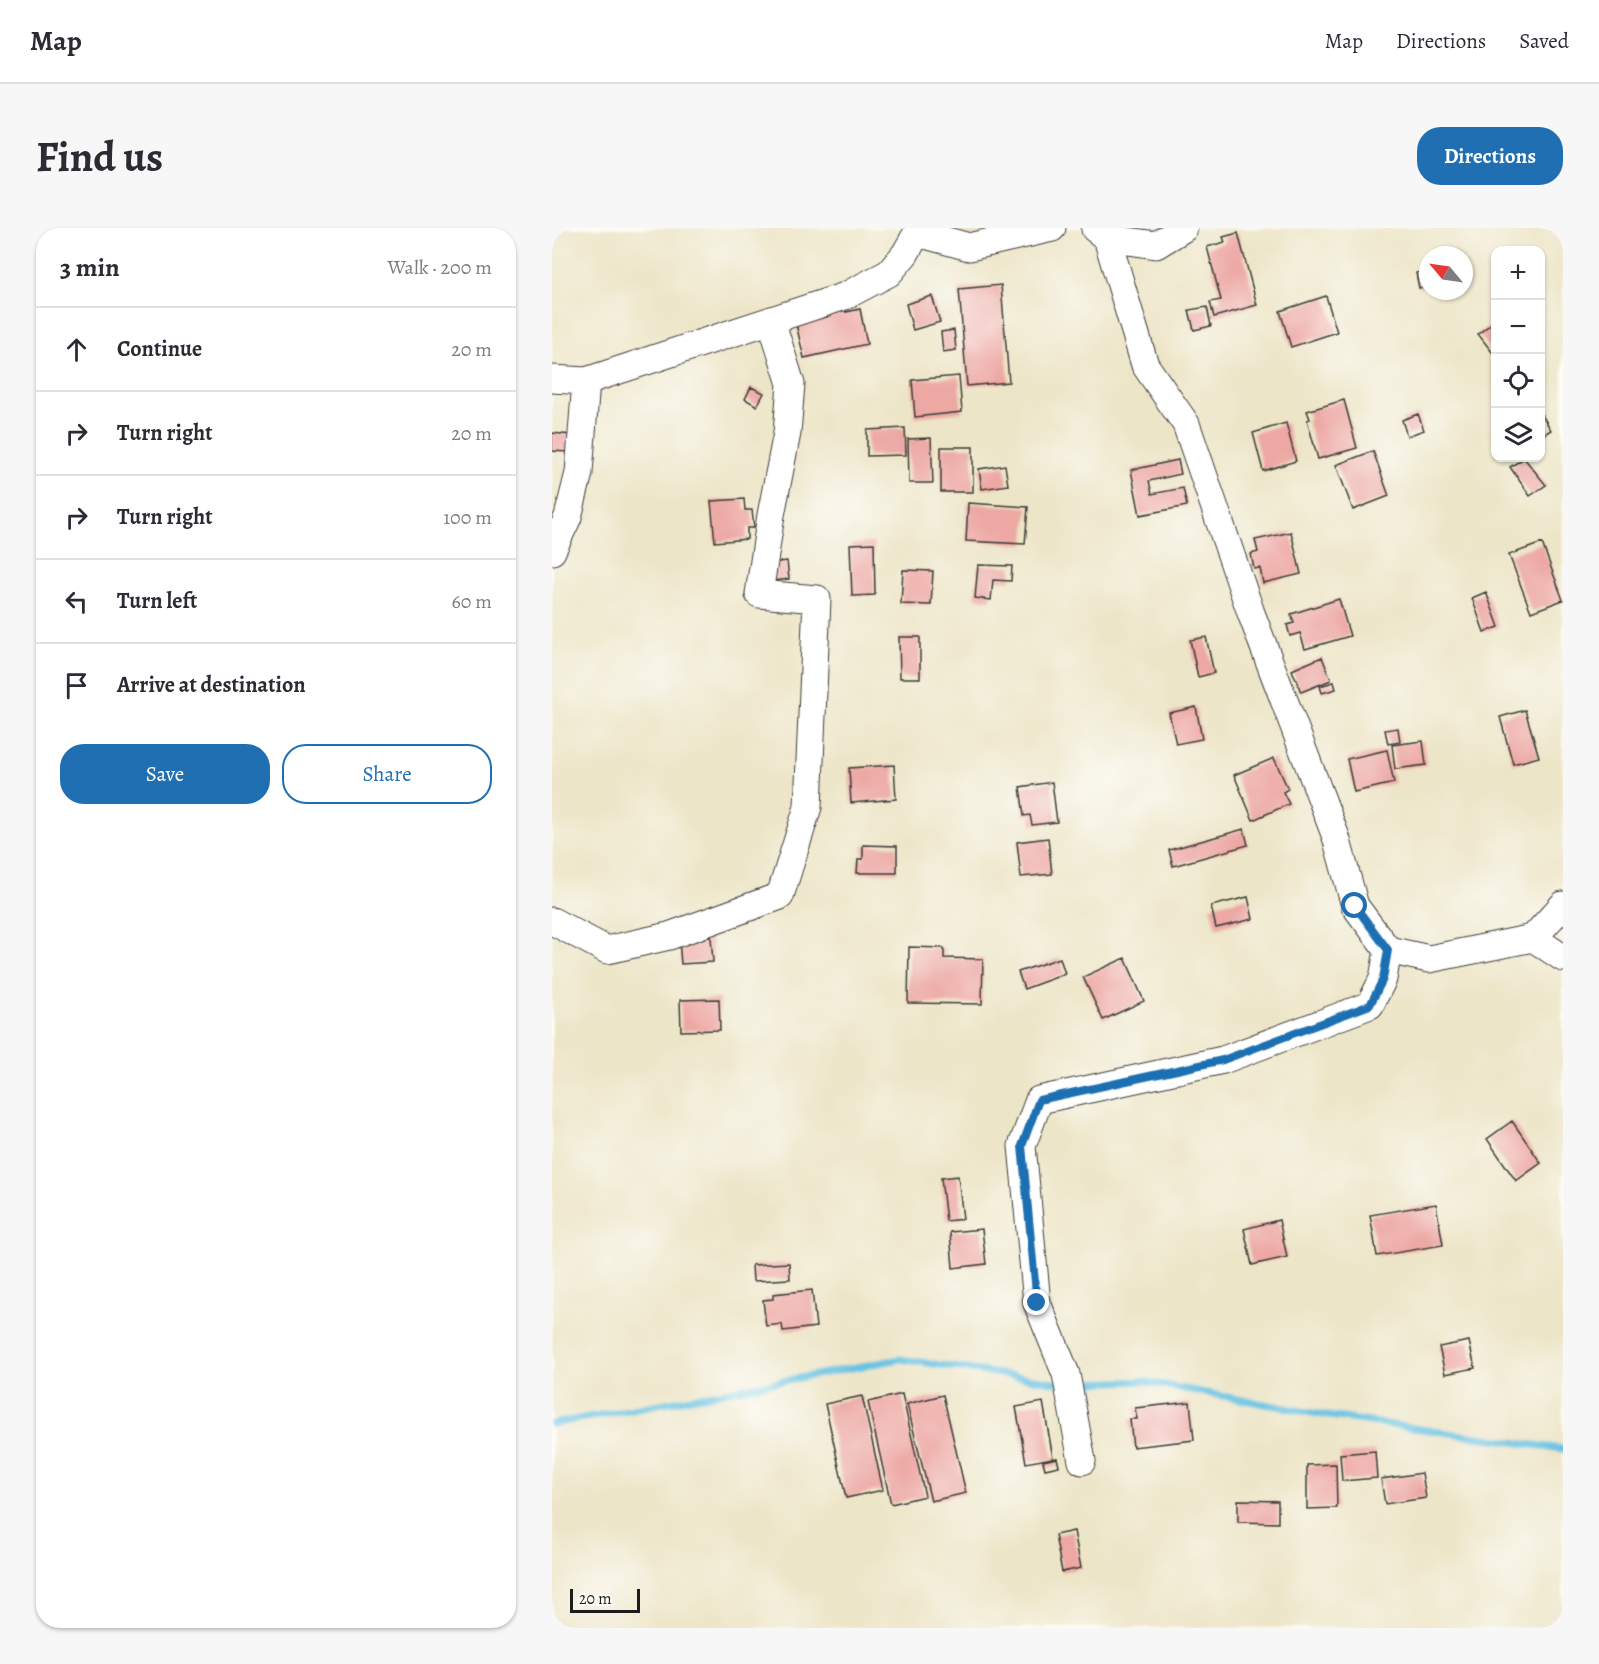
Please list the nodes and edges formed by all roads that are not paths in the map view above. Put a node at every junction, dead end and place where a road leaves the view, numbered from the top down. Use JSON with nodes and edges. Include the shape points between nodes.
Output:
{"nodes":[{"id":1,"x":1052,"y":228,"type":"edge"},
{"id":2,"x":1184,"y":228,"type":"edge"},
{"id":3,"x":919,"y":230,"type":"edge"},
{"id":4,"x":1100,"y":233,"type":"edge"},
{"id":5,"x":771,"y":320,"type":"junction"},
{"id":6,"x":552,"y":378,"type":"edge"},
{"id":7,"x":586,"y":381,"type":"junction"},
{"id":8,"x":552,"y":551,"type":"edge"},
{"id":9,"x":1563,"y":905,"type":"edge"},
{"id":10,"x":552,"y":921,"type":"edge"},
{"id":11,"x":1533,"y":938,"type":"junction"},
{"id":12,"x":1388,"y":950,"type":"junction"},
{"id":13,"x":1563,"y":958,"type":"edge"},
{"id":14,"x":1082,"y":1461,"type":"dead end"}],
"edges":[{"from":1,"to":3,"type":"street","via":[[969,247]]},
{"from":2,"to":4,"type":"street","via":[[1156,245]]},
{"from":3,"to":5,"type":"street","via":[[889,273],[845,296]]},
{"from":4,"to":12,"type":"street","via":[[1145,365],[1186,424],[1251,613],[1336,837],[1355,906]]},
{"from":5,"to":7,"type":"street"},
{"from":5,"to":10,"type":"street","via":[[792,384],[759,594],[817,599],[808,807],[780,897],[669,936],[607,950]]},
{"from":6,"to":7,"type":"street"},
{"from":7,"to":8,"type":"street","via":[[579,473],[568,517]]},
{"from":9,"to":11,"type":"street"},
{"from":11,"to":12,"type":"street","via":[[1429,959]]},
{"from":11,"to":13,"type":"street"},
{"from":12,"to":14,"type":"street","via":[[1383,979],[1370,1005],[1223,1060],[1039,1100],[1022,1146],[1037,1303],[1066,1374]]}]}
